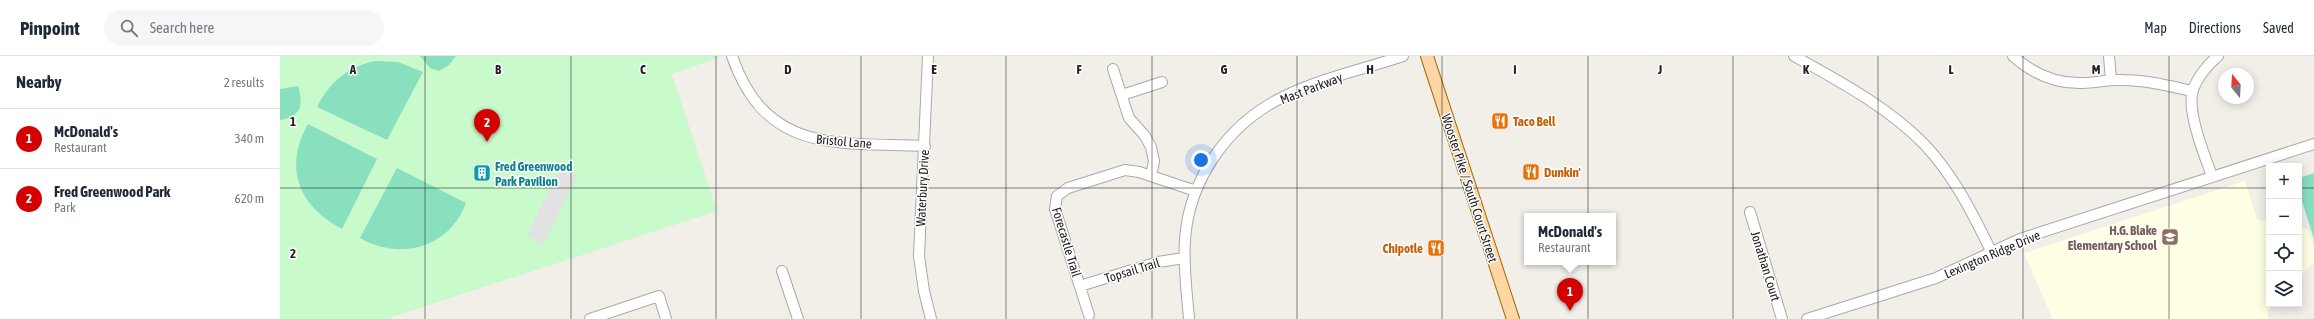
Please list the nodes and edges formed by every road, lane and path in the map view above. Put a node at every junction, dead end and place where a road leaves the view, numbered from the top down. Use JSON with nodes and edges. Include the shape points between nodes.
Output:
{"nodes":[{"id":1,"x":732,"y":56,"type":"edge"},
{"id":2,"x":928,"y":56,"type":"edge"},
{"id":3,"x":1403,"y":56,"type":"edge"},
{"id":4,"x":1427,"y":56,"type":"edge"},
{"id":5,"x":1794,"y":56,"type":"edge"},
{"id":6,"x":2013,"y":56,"type":"edge"},
{"id":7,"x":2109,"y":56,"type":"edge"},
{"id":8,"x":2218,"y":56,"type":"edge"},
{"id":9,"x":1113,"y":69,"type":"dead end"},
{"id":10,"x":2111,"y":80,"type":"junction"},
{"id":11,"x":1162,"y":82,"type":"dead end"},
{"id":12,"x":2192,"y":91,"type":"junction"},
{"id":13,"x":1122,"y":95,"type":"junction"},
{"id":14,"x":2314,"y":144,"type":"edge"},
{"id":15,"x":925,"y":146,"type":"junction"},
{"id":16,"x":1151,"y":176,"type":"junction"},
{"id":17,"x":2212,"y":176,"type":"junction"},
{"id":18,"x":1196,"y":191,"type":"junction"},
{"id":19,"x":1750,"y":212,"type":"dead end"},
{"id":20,"x":1991,"y":251,"type":"junction"},
{"id":21,"x":1184,"y":258,"type":"junction"},
{"id":22,"x":782,"y":271,"type":"dead end"},
{"id":23,"x":1080,"y":286,"type":"junction"},
{"id":24,"x":1089,"y":315,"type":"dead end"},
{"id":25,"x":590,"y":319,"type":"edge"},
{"id":26,"x":666,"y":319,"type":"edge"},
{"id":27,"x":798,"y":319,"type":"edge"},
{"id":28,"x":931,"y":319,"type":"edge"},
{"id":29,"x":1189,"y":319,"type":"edge"},
{"id":30,"x":1513,"y":319,"type":"edge"},
{"id":31,"x":1782,"y":319,"type":"edge"},
{"id":32,"x":1807,"y":319,"type":"edge"}],
"edges":[{"from":1,"to":15,"type":"street","name":"Bristol Lane","via":[[738,74],[753,100],[768,116],[786,129],[799,135],[828,141]]},
{"from":2,"to":15,"type":"street","name":"Waterbury Drive"},
{"from":3,"to":18,"type":"street","name":"Mast Parkway","via":[[1303,89],[1265,107],[1223,145]]},
{"from":4,"to":30,"type":"main road","name":"Wooster Pike / South Court Street"},
{"from":5,"to":20,"type":"street","via":[[1883,109],[1925,145],[1970,208]]},
{"from":6,"to":10,"type":"street","via":[[2027,68],[2052,79],[2082,84]]},
{"from":7,"to":10,"type":"street"},
{"from":8,"to":12,"type":"street","via":[[2210,63]]},
{"from":9,"to":13,"type":"street"},
{"from":10,"to":12,"type":"street","via":[[2152,82]]},
{"from":11,"to":13,"type":"street"},
{"from":12,"to":17,"type":"street","via":[[2195,124]]},
{"from":13,"to":16,"type":"street","via":[[1129,118],[1151,147],[1154,161]]},
{"from":14,"to":17,"type":"street","name":"Lexington Ridge Drive"},
{"from":15,"to":28,"type":"street","name":"Waterbury Drive","via":[[918,256]]},
{"from":16,"to":18,"type":"street","name":"Forecastle Trail"},
{"from":16,"to":23,"type":"street","name":"Forecastle Trail","via":[[1132,170],[1119,172],[1068,188],[1057,196],[1055,209]]},
{"from":17,"to":20,"type":"street","name":"Lexington Ridge Drive","via":[[2020,239]]},
{"from":18,"to":21,"type":"street","name":"Mast Parkway","via":[[1187,220]]},
{"from":19,"to":31,"type":"street","name":"Jonathan Court"},
{"from":20,"to":32,"type":"street","name":"Lexington Ridge Drive","via":[[1936,278]]},
{"from":21,"to":23,"type":"street","name":"Topsail Trail","via":[[1158,262]]},
{"from":21,"to":29,"type":"street","name":"Mast Parkway"},
{"from":22,"to":27,"type":"street"},
{"from":23,"to":24,"type":"street","name":"Forecastle Trail"},
{"from":25,"to":26,"type":"street","via":[[659,296]]}]}
